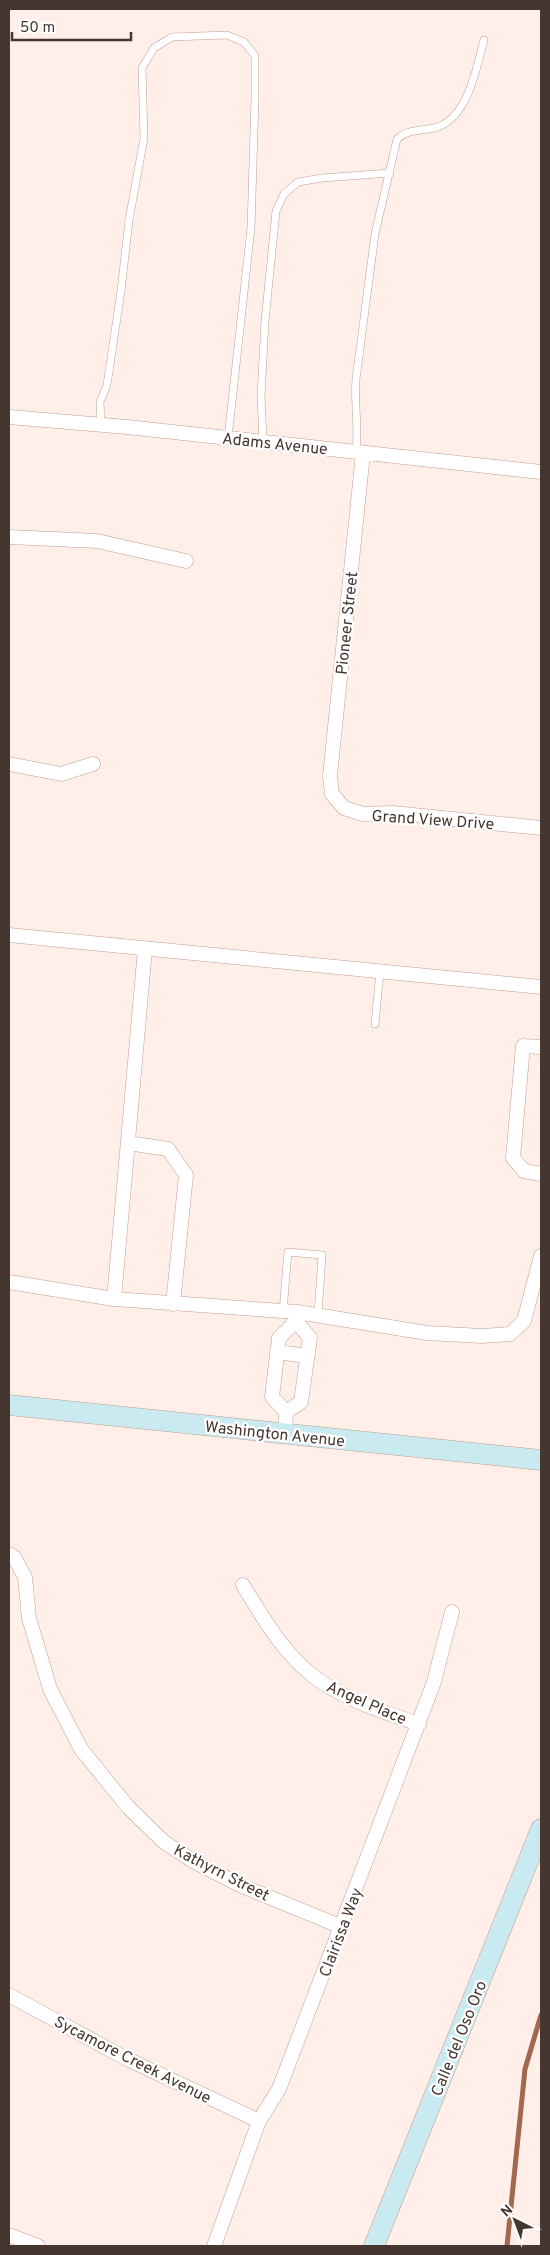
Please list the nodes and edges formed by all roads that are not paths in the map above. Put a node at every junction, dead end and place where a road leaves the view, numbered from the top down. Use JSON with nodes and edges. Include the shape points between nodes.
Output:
{"nodes":[{"id":1,"x":484,"y":40,"type":"dead end"},
{"id":2,"x":390,"y":173,"type":"junction"},
{"id":3,"x":9,"y":417,"type":"edge"},
{"id":4,"x":101,"y":425,"type":"junction"},
{"id":5,"x":228,"y":438,"type":"junction"},
{"id":6,"x":263,"y":442,"type":"junction"},
{"id":7,"x":360,"y":452,"type":"junction"},
{"id":8,"x":541,"y":472,"type":"edge"},
{"id":9,"x":9,"y":537,"type":"edge"},
{"id":10,"x":186,"y":561,"type":"dead end"},
{"id":11,"x":9,"y":764,"type":"edge"},
{"id":12,"x":93,"y":764,"type":"dead end"},
{"id":13,"x":332,"y":794,"type":"joint"},
{"id":14,"x":541,"y":828,"type":"edge"},
{"id":15,"x":9,"y":936,"type":"edge"},
{"id":16,"x":145,"y":949,"type":"junction"},
{"id":17,"x":380,"y":971,"type":"junction"},
{"id":18,"x":541,"y":987,"type":"edge"},
{"id":19,"x":375,"y":1024,"type":"dead end"},
{"id":20,"x":541,"y":1047,"type":"edge"},
{"id":21,"x":128,"y":1143,"type":"junction"},
{"id":22,"x":541,"y":1174,"type":"edge"},
{"id":23,"x":541,"y":1256,"type":"edge"},
{"id":24,"x":9,"y":1282,"type":"edge"},
{"id":25,"x":114,"y":1299,"type":"junction"},
{"id":26,"x":173,"y":1304,"type":"junction"},
{"id":27,"x":292,"y":1315,"type":"junction"},
{"id":28,"x":318,"y":1315,"type":"junction"},
{"id":29,"x":277,"y":1352,"type":"junction"},
{"id":30,"x":307,"y":1356,"type":"junction"},
{"id":31,"x":9,"y":1405,"type":"edge"},
{"id":32,"x":286,"y":1412,"type":"junction"},
{"id":33,"x":285,"y":1434,"type":"junction"},
{"id":34,"x":541,"y":1460,"type":"edge"},
{"id":35,"x":9,"y":1554,"type":"edge"},
{"id":36,"x":243,"y":1585,"type":"dead end"},
{"id":37,"x":452,"y":1612,"type":"dead end"},
{"id":38,"x":419,"y":1724,"type":"junction"},
{"id":39,"x":541,"y":1829,"type":"edge"},
{"id":40,"x":342,"y":1927,"type":"junction"},
{"id":41,"x":9,"y":1995,"type":"edge"},
{"id":42,"x":259,"y":2121,"type":"junction"},
{"id":43,"x":9,"y":2235,"type":"edge"},
{"id":44,"x":38,"y":2246,"type":"edge"},
{"id":45,"x":214,"y":2246,"type":"edge"},
{"id":46,"x":374,"y":2246,"type":"edge"}],
"edges":[{"from":1,"to":2,"type":"lane","via":[[460,110],[447,123],[435,128],[410,130],[397,139]]},
{"from":2,"to":6,"type":"lane","via":[[298,182],[284,194],[276,211],[261,386]]},
{"from":2,"to":7,"type":"lane","via":[[375,234],[356,379]]},
{"from":3,"to":4,"type":"street","name":"Adams Avenue"},
{"from":4,"to":5,"type":"street","name":"Adams Avenue"},
{"from":4,"to":5,"type":"lane","via":[[100,402],[107,385],[122,291],[128,220],[144,138],[142,68],[154,48],[172,37],[227,35],[244,42],[255,56],[251,228]]},
{"from":5,"to":6,"type":"street","name":"Adams Avenue"},
{"from":6,"to":7,"type":"street","name":"Adams Avenue"},
{"from":7,"to":8,"type":"street","name":"Adams Avenue"},
{"from":7,"to":13,"type":"street","name":"Pioneer Street","via":[[330,776]]},
{"from":9,"to":10,"type":"street","via":[[97,540]]},
{"from":11,"to":12,"type":"street","via":[[62,774]]},
{"from":13,"to":14,"type":"street","name":"Grand View Drive","via":[[344,808],[363,814],[393,813]]},
{"from":15,"to":16,"type":"street"},
{"from":16,"to":17,"type":"street"},
{"from":16,"to":21,"type":"street"},
{"from":17,"to":18,"type":"street"},
{"from":17,"to":19,"type":"lane"},
{"from":20,"to":22,"type":"street","via":[[524,1046],[513,1158],[524,1171]]},
{"from":21,"to":25,"type":"street"},
{"from":21,"to":26,"type":"street","via":[[168,1149],[186,1175]]},
{"from":23,"to":28,"type":"street","via":[[524,1321],[510,1334],[426,1333]]},
{"from":24,"to":25,"type":"street"},
{"from":25,"to":26,"type":"street"},
{"from":26,"to":27,"type":"street"},
{"from":27,"to":28,"type":"street"},
{"from":27,"to":28,"type":"lane","via":[[288,1252],[322,1256]]},
{"from":27,"to":29,"type":"street","via":[[279,1338]]},
{"from":27,"to":30,"type":"street","via":[[310,1338]]},
{"from":29,"to":30,"type":"street"},
{"from":29,"to":32,"type":"street","via":[[272,1397]]},
{"from":30,"to":32,"type":"street","via":[[301,1402]]},
{"from":31,"to":33,"type":"main road","name":"Washington Avenue"},
{"from":32,"to":33,"type":"street"},
{"from":33,"to":34,"type":"main road","name":"Washington Avenue"},
{"from":35,"to":40,"type":"street","name":"Kathyrn Street","via":[[25,1577],[29,1618],[50,1688],[81,1749],[128,1807],[164,1842],[193,1861],[242,1886]]},
{"from":36,"to":38,"type":"street","name":"Angel Place","via":[[294,1658],[322,1683],[366,1706]]},
{"from":37,"to":38,"type":"street","name":"Clairissa Way","via":[[434,1682]]},
{"from":38,"to":40,"type":"street","name":"Clairissa Way"},
{"from":39,"to":46,"type":"main road","name":"Calle del Oso Oro"},
{"from":40,"to":42,"type":"street","name":"Clairissa Way","via":[[279,2089]]},
{"from":41,"to":42,"type":"street","name":"Sycamore Creek Avenue","via":[[127,2059]]},
{"from":42,"to":45,"type":"street","name":"Clairissa Way"},
{"from":43,"to":44,"type":"street"}]}
